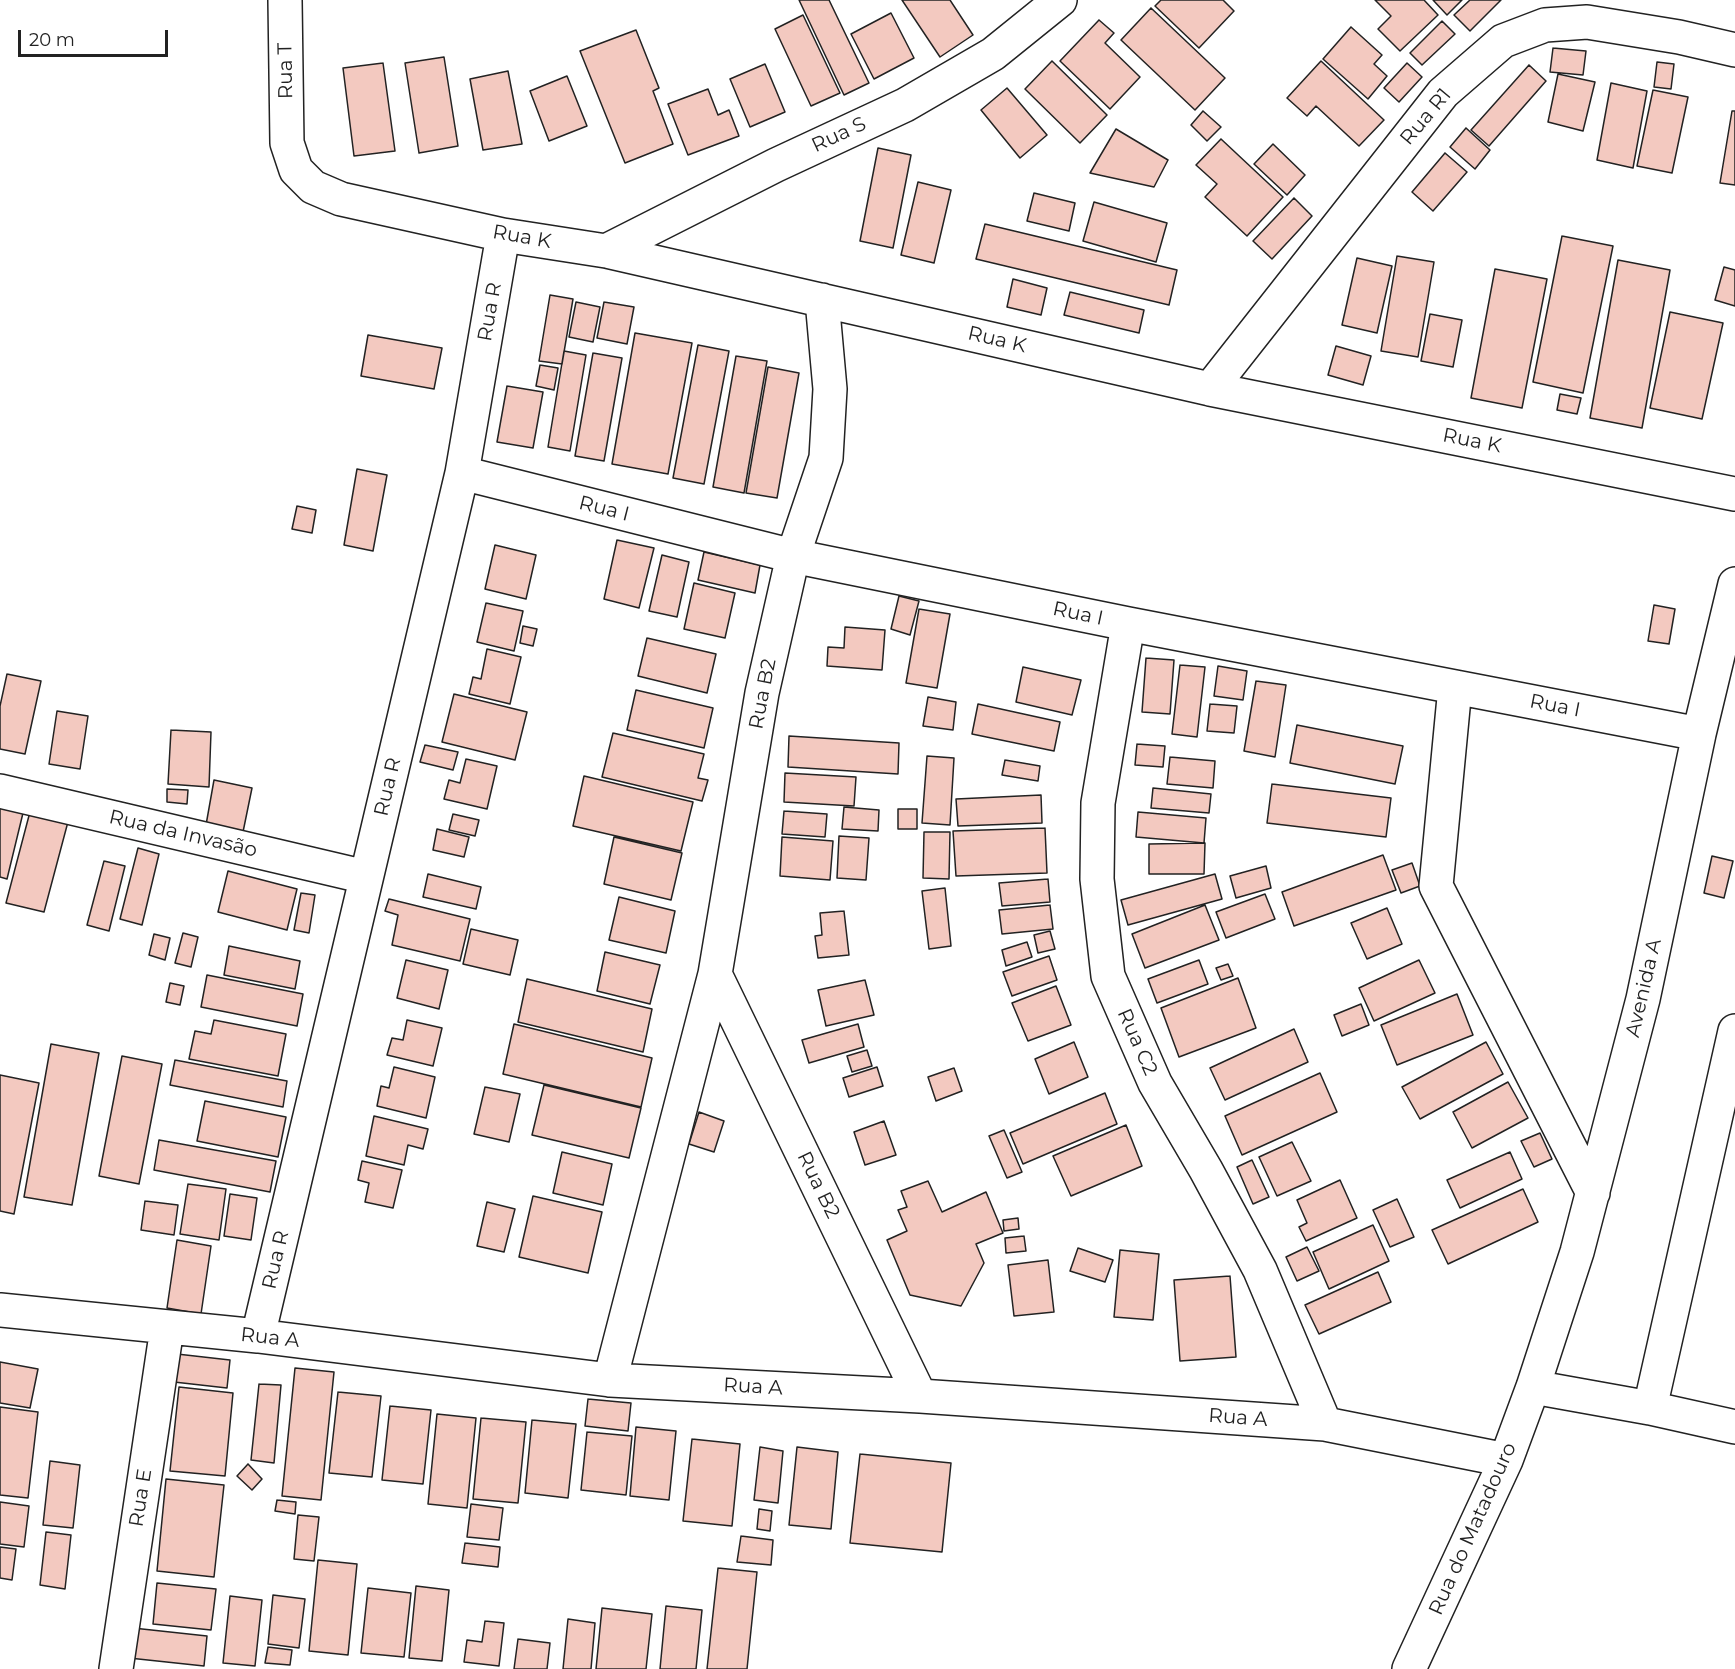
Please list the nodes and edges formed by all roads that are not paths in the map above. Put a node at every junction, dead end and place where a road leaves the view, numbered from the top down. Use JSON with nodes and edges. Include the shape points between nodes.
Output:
{"nodes":[{"id":1,"x":285,"y":0,"type":"edge"},
{"id":2,"x":1060,"y":0,"type":"edge"},
{"id":3,"x":1735,"y":50,"type":"edge"},
{"id":4,"x":287,"y":143,"type":"joint"},
{"id":5,"x":503,"y":235,"type":"junction"},
{"id":6,"x":606,"y":251,"type":"junction"},
{"id":7,"x":822,"y":300,"type":"junction"},
{"id":8,"x":1210,"y":389,"type":"junction"},
{"id":9,"x":462,"y":473,"type":"junction"},
{"id":10,"x":1735,"y":494,"type":"edge"},
{"id":11,"x":793,"y":556,"type":"junction"},
{"id":12,"x":1735,"y":584,"type":"edge"},
{"id":13,"x":1128,"y":624,"type":"junction"},
{"id":14,"x":1455,"y":687,"type":"junction"},
{"id":15,"x":1699,"y":734,"type":"junction"},
{"id":16,"x":0,"y":791,"type":"edge"},
{"id":17,"x":366,"y":877,"type":"junction"},
{"id":18,"x":715,"y":974,"type":"junction"},
{"id":19,"x":1735,"y":1031,"type":"edge"},
{"id":20,"x":1593,"y":1193,"type":"junction"},
{"id":21,"x":0,"y":1310,"type":"edge"},
{"id":22,"x":167,"y":1328,"type":"junction"},
{"id":23,"x":258,"y":1335,"type":"junction"},
{"id":24,"x":610,"y":1380,"type":"junction"},
{"id":25,"x":1533,"y":1387,"type":"junction"},
{"id":26,"x":920,"y":1396,"type":"junction"},
{"id":27,"x":1650,"y":1407,"type":"junction"},
{"id":28,"x":1325,"y":1424,"type":"junction"},
{"id":29,"x":1735,"y":1427,"type":"edge"},
{"id":30,"x":1506,"y":1460,"type":"junction"},
{"id":31,"x":116,"y":1669,"type":"edge"},
{"id":32,"x":1409,"y":1669,"type":"edge"}],
"edges":[{"from":1,"to":4,"type":"street","name":"Rua T"},
{"from":2,"to":6,"type":"street","name":"Rua S","via":[[993,54],[905,105]]},
{"from":3,"to":8,"type":"street","name":"Rua R1","via":[[1587,22],[1545,25],[1503,41],[1443,93]]},
{"from":4,"to":5,"type":"street","name":"Rua K","via":[[296,171],[313,187],[341,199]]},
{"from":5,"to":6,"type":"street","name":"Rua K"},
{"from":5,"to":9,"type":"street","name":"Rua R"},
{"from":6,"to":7,"type":"street","name":"Rua K"},
{"from":7,"to":8,"type":"street","name":"Rua K"},
{"from":7,"to":11,"type":"street","name":"Rua B2","via":[[830,389],[826,458]]},
{"from":8,"to":10,"type":"street","name":"Rua K"},
{"from":9,"to":11,"type":"street","name":"Rua I"},
{"from":9,"to":17,"type":"street","name":"Rua R"},
{"from":11,"to":13,"type":"street","name":"Rua I"},
{"from":11,"to":18,"type":"street","name":"Rua B2","via":[[762,693]]},
{"from":12,"to":15,"type":"street","name":"Avenida A"},
{"from":13,"to":14,"type":"street","name":"Rua I"},
{"from":13,"to":28,"type":"street","name":"Rua C2","via":[[1098,803],[1097,879],[1108,976],[1155,1083],[1260,1270]]},
{"from":14,"to":15,"type":"street","name":"Rua I"},
{"from":14,"to":20,"type":"street","via":[[1436,886]]},
{"from":15,"to":20,"type":"street","name":"Avenida A","via":[[1643,999]]},
{"from":16,"to":17,"type":"street","name":"Rua da Invasão"},
{"from":17,"to":23,"type":"street","name":"Rua R"},
{"from":18,"to":24,"type":"street","name":"Rua B2"},
{"from":18,"to":26,"type":"street","name":"Rua B2"},
{"from":19,"to":27,"type":"street"},
{"from":20,"to":25,"type":"street","name":"Avenida A"},
{"from":21,"to":22,"type":"street","name":"Rua A"},
{"from":22,"to":23,"type":"street","name":"Rua A"},
{"from":22,"to":31,"type":"street","name":"Rua E"},
{"from":23,"to":24,"type":"street","name":"Rua A"},
{"from":24,"to":26,"type":"street","name":"Rua A"},
{"from":25,"to":27,"type":"street"},
{"from":25,"to":30,"type":"street","name":"Rua do Matadouro"},
{"from":26,"to":28,"type":"street","name":"Rua A"},
{"from":27,"to":29,"type":"street"},
{"from":28,"to":30,"type":"street","name":"Rua A"},
{"from":30,"to":32,"type":"street","name":"Rua do Matadouro"}]}
